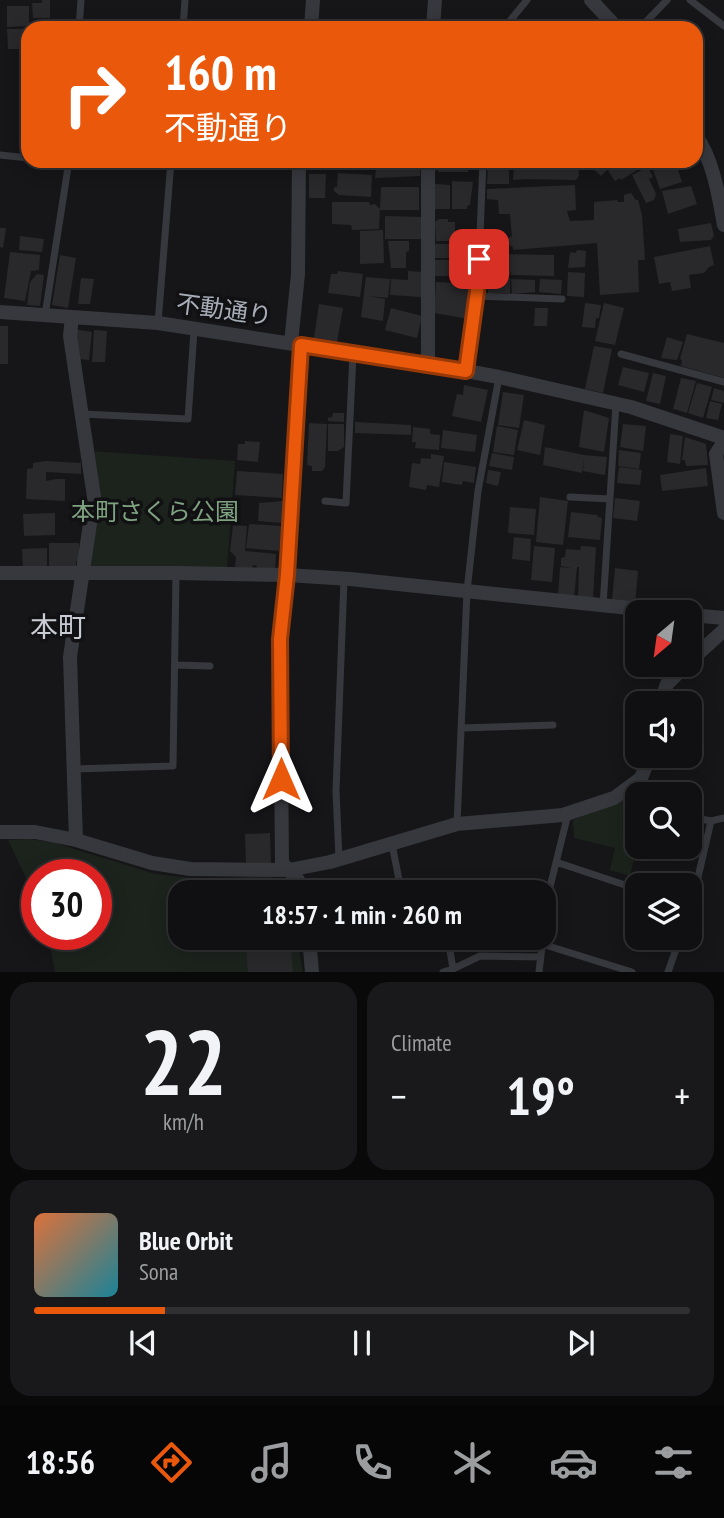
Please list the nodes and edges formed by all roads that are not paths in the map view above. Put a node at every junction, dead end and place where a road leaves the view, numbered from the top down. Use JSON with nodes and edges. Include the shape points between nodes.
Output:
{"nodes":[{"id":1,"x":81,"y":0,"type":"edge"},
{"id":2,"x":185,"y":0,"type":"edge"},
{"id":3,"x":313,"y":0,"type":"edge"},
{"id":4,"x":435,"y":0,"type":"edge"},
{"id":5,"x":527,"y":0,"type":"edge"},
{"id":6,"x":591,"y":0,"type":"edge"},
{"id":7,"x":667,"y":0,"type":"edge"},
{"id":8,"x":690,"y":0,"type":"edge"},
{"id":9,"x":80,"y":21,"type":"edge"},
{"id":10,"x":184,"y":21,"type":"edge"},
{"id":11,"x":312,"y":21,"type":"edge"},
{"id":12,"x":434,"y":21,"type":"edge"},
{"id":13,"x":510,"y":21,"type":"edge"},
{"id":14,"x":610,"y":21,"type":"edge"},
{"id":15,"x":647,"y":21,"type":"edge"},
{"id":16,"x":724,"y":26,"type":"edge"},
{"id":17,"x":703,"y":146,"type":"edge"},
{"id":18,"x":0,"y":155,"type":"edge"},
{"id":19,"x":21,"y":157,"type":"edge"},
{"id":20,"x":68,"y":168,"type":"edge"},
{"id":21,"x":171,"y":168,"type":"edge"},
{"id":22,"x":299,"y":168,"type":"edge"},
{"id":23,"x":428,"y":168,"type":"edge"},
{"id":24,"x":482,"y":168,"type":"edge"},
{"id":25,"x":718,"y":176,"type":"edge"},
{"id":26,"x":724,"y":225,"type":"edge"},
{"id":27,"x":476,"y":296,"type":"junction"},
{"id":28,"x":562,"y":299,"type":"dead end"},
{"id":29,"x":0,"y":312,"type":"edge"},
{"id":30,"x":45,"y":315,"type":"junction"},
{"id":31,"x":72,"y":317,"type":"junction"},
{"id":32,"x":158,"y":323,"type":"junction"},
{"id":33,"x":194,"y":330,"type":"junction"},
{"id":34,"x":296,"y":344,"type":"junction"},
{"id":35,"x":353,"y":353,"type":"junction"},
{"id":36,"x":621,"y":354,"type":"dead end"},
{"id":37,"x":428,"y":366,"type":"junction"},
{"id":38,"x":466,"y":371,"type":"junction"},
{"id":39,"x":499,"y":377,"type":"junction"},
{"id":40,"x":724,"y":382,"type":"edge"},
{"id":41,"x":616,"y":404,"type":"junction"},
{"id":42,"x":82,"y":414,"type":"junction"},
{"id":43,"x":724,"y":440,"type":"edge"},
{"id":44,"x":570,"y":497,"type":"dead end"},
{"id":45,"x":610,"y":499,"type":"junction"},
{"id":46,"x":325,"y":501,"type":"dead end"},
{"id":47,"x":724,"y":513,"type":"edge"},
{"id":48,"x":83,"y":572,"type":"junction"},
{"id":49,"x":0,"y":573,"type":"edge"},
{"id":50,"x":176,"y":573,"type":"junction"},
{"id":51,"x":287,"y":575,"type":"junction"},
{"id":52,"x":344,"y":579,"type":"junction"},
{"id":53,"x":467,"y":591,"type":"junction"},
{"id":54,"x":603,"y":606,"type":"junction"},
{"id":55,"x":625,"y":608,"type":"edge"},
{"id":56,"x":702,"y":616,"type":"edge"},
{"id":57,"x":724,"y":618,"type":"edge"},
{"id":58,"x":724,"y":630,"type":"edge"},
{"id":59,"x":702,"y":650,"type":"edge"},
{"id":60,"x":175,"y":665,"type":"junction"},
{"id":61,"x":210,"y":666,"type":"dead end"},
{"id":62,"x":553,"y":725,"type":"dead end"},
{"id":63,"x":461,"y":727,"type":"junction"},
{"id":64,"x":74,"y":769,"type":"junction"},
{"id":65,"x":625,"y":795,"type":"edge"},
{"id":66,"x":569,"y":814,"type":"junction"},
{"id":67,"x":724,"y":818,"type":"edge"},
{"id":68,"x":702,"y":819,"type":"edge"},
{"id":69,"x":711,"y":821,"type":"junction"},
{"id":70,"x":457,"y":824,"type":"junction"},
{"id":71,"x":0,"y":832,"type":"edge"},
{"id":72,"x":76,"y":840,"type":"junction"},
{"id":73,"x":392,"y":844,"type":"junction"},
{"id":74,"x":339,"y":860,"type":"junction"},
{"id":75,"x":556,"y":862,"type":"junction"},
{"id":76,"x":289,"y":870,"type":"junction"},
{"id":77,"x":699,"y":873,"type":"edge"},
{"id":78,"x":298,"y":880,"type":"edge"},
{"id":79,"x":399,"y":880,"type":"edge"},
{"id":80,"x":552,"y":880,"type":"edge"},
{"id":81,"x":625,"y":885,"type":"edge"},
{"id":82,"x":556,"y":946,"type":"edge"},
{"id":83,"x":310,"y":950,"type":"edge"},
{"id":84,"x":450,"y":950,"type":"edge"},
{"id":85,"x":541,"y":950,"type":"edge"},
{"id":86,"x":676,"y":950,"type":"edge"},
{"id":87,"x":541,"y":957,"type":"junction"},
{"id":88,"x":453,"y":969,"type":"junction"},
{"id":89,"x":313,"y":972,"type":"edge"},
{"id":90,"x":443,"y":972,"type":"edge"},
{"id":91,"x":539,"y":972,"type":"edge"},
{"id":92,"x":632,"y":972,"type":"edge"},
{"id":93,"x":668,"y":972,"type":"edge"}],
"edges":[{"from":1,"to":9,"type":"lane"},
{"from":2,"to":10,"type":"lane"},
{"from":3,"to":11,"type":"street"},
{"from":4,"to":12,"type":"street"},
{"from":5,"to":13,"type":"lane"},
{"from":6,"to":14,"type":"street"},
{"from":7,"to":15,"type":"lane"},
{"from":8,"to":16,"type":"lane"},
{"from":17,"to":25,"type":"street"},
{"from":18,"to":19,"type":"lane"},
{"from":20,"to":30,"type":"lane"},
{"from":21,"to":32,"type":"lane"},
{"from":22,"to":34,"type":"street"},
{"from":23,"to":37,"type":"street"},
{"from":24,"to":27,"type":"lane"},
{"from":25,"to":26,"type":"street"},
{"from":27,"to":28,"type":"lane"},
{"from":27,"to":38,"type":"lane"},
{"from":29,"to":30,"type":"street","name":"不動通り"},
{"from":30,"to":31,"type":"street","name":"不動通り"},
{"from":31,"to":32,"type":"street","name":"不動通り"},
{"from":31,"to":42,"type":"street","via":[[70,336]]},
{"from":32,"to":33,"type":"street","name":"不動通り"},
{"from":33,"to":34,"type":"street","name":"不動通り"},
{"from":33,"to":42,"type":"lane","via":[[188,419]]},
{"from":34,"to":35,"type":"street","name":"不動通り"},
{"from":34,"to":51,"type":"street"},
{"from":35,"to":37,"type":"street","name":"不動通り"},
{"from":35,"to":46,"type":"lane","via":[[346,503]]},
{"from":36,"to":40,"type":"lane"},
{"from":37,"to":38,"type":"street","name":"不動通り"},
{"from":38,"to":39,"type":"street","name":"不動通り"},
{"from":39,"to":41,"type":"street","name":"不動通り"},
{"from":39,"to":53,"type":"lane","via":[[478,491]]},
{"from":41,"to":43,"type":"street","name":"不動通り"},
{"from":41,"to":45,"type":"lane"},
{"from":42,"to":48,"type":"street","via":[[94,497]]},
{"from":43,"to":47,"type":"street","via":[[716,454]]},
{"from":44,"to":45,"type":"lane"},
{"from":45,"to":54,"type":"lane"},
{"from":48,"to":49,"type":"street"},
{"from":48,"to":50,"type":"street"},
{"from":48,"to":64,"type":"street","via":[[70,657]]},
{"from":50,"to":51,"type":"street"},
{"from":50,"to":60,"type":"lane"},
{"from":51,"to":52,"type":"street"},
{"from":51,"to":76,"type":"street","via":[[280,639],[282,863]]},
{"from":52,"to":53,"type":"street"},
{"from":52,"to":74,"type":"lane","via":[[336,791]]},
{"from":53,"to":54,"type":"street"},
{"from":53,"to":63,"type":"lane"},
{"from":54,"to":55,"type":"street"},
{"from":56,"to":57,"type":"street"},
{"from":58,"to":59,"type":"street"},
{"from":60,"to":61,"type":"lane"},
{"from":60,"to":64,"type":"lane","via":[[173,766]]},
{"from":62,"to":63,"type":"lane"},
{"from":63,"to":70,"type":"lane"},
{"from":64,"to":72,"type":"street"},
{"from":65,"to":66,"type":"street"},
{"from":66,"to":70,"type":"street"},
{"from":66,"to":75,"type":"lane"},
{"from":67,"to":69,"type":"lane"},
{"from":68,"to":69,"type":"lane"},
{"from":69,"to":77,"type":"lane"},
{"from":70,"to":73,"type":"street"},
{"from":71,"to":72,"type":"street","via":[[35,832]]},
{"from":72,"to":76,"type":"street","via":[[152,863],[190,869]]},
{"from":73,"to":74,"type":"street"},
{"from":73,"to":79,"type":"lane"},
{"from":74,"to":76,"type":"street"},
{"from":75,"to":80,"type":"lane"},
{"from":75,"to":81,"type":"lane"},
{"from":76,"to":78,"type":"street"},
{"from":82,"to":92,"type":"lane"},
{"from":83,"to":89,"type":"street"},
{"from":84,"to":88,"type":"lane"},
{"from":85,"to":87,"type":"lane"},
{"from":86,"to":93,"type":"lane"},
{"from":87,"to":88,"type":"lane","via":[[480,956]]},
{"from":87,"to":91,"type":"lane"},
{"from":88,"to":90,"type":"lane"}]}
